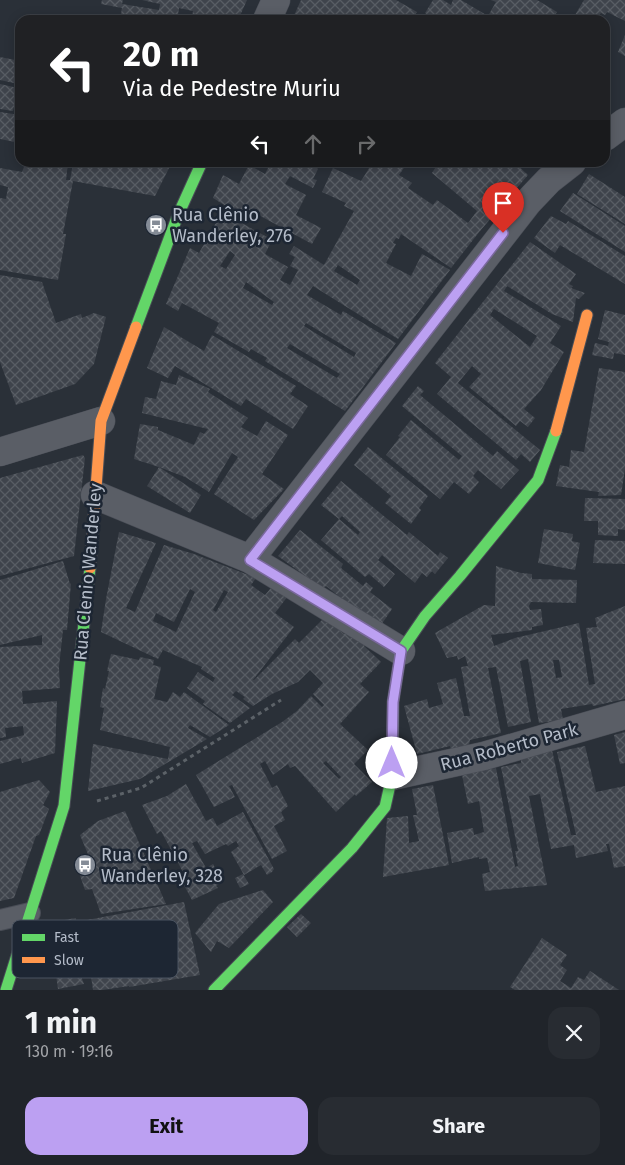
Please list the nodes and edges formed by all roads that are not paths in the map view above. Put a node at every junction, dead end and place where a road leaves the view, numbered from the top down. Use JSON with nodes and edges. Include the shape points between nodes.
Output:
{"nodes":[{"id":1,"x":276,"y":0,"type":"edge"},
{"id":2,"x":269,"y":15,"type":"edge"},
{"id":3,"x":625,"y":122,"type":"edge"},
{"id":4,"x":610,"y":133,"type":"edge"},
{"id":5,"x":200,"y":167,"type":"edge"},
{"id":6,"x":565,"y":167,"type":"edge"},
{"id":7,"x":587,"y":315,"type":"dead end"},
{"id":8,"x":101,"y":421,"type":"junction"},
{"id":9,"x":0,"y":452,"type":"edge"},
{"id":10,"x":95,"y":495,"type":"junction"},
{"id":11,"x":250,"y":560,"type":"junction"},
{"id":12,"x":401,"y":651,"type":"junction"},
{"id":13,"x":625,"y":715,"type":"edge"},
{"id":14,"x":392,"y":776,"type":"junction"},
{"id":15,"x":30,"y":913,"type":"junction"},
{"id":16,"x":0,"y":920,"type":"edge"},
{"id":17,"x":28,"y":920,"type":"edge"},
{"id":18,"x":12,"y":971,"type":"edge"},
{"id":19,"x":6,"y":990,"type":"edge"},
{"id":20,"x":214,"y":990,"type":"edge"}],
"edges":[{"from":1,"to":2,"type":"street"},
{"from":3,"to":4,"type":"street"},
{"from":5,"to":8,"type":"street","name":"Rua Clenio Wanderley","via":[[178,215]]},
{"from":6,"to":11,"type":"street","via":[[528,202]]},
{"from":7,"to":12,"type":"street","via":[[553,443],[538,480],[425,616]]},
{"from":8,"to":9,"type":"street"},
{"from":8,"to":10,"type":"street","name":"Rua Clenio Wanderley"},
{"from":10,"to":11,"type":"street"},
{"from":10,"to":15,"type":"street","name":"Rua Clenio Wanderley","via":[[64,806]]},
{"from":11,"to":12,"type":"street"},
{"from":12,"to":14,"type":"street","via":[[393,702]]},
{"from":13,"to":14,"type":"street","name":"Rua Roberto Park","via":[[484,756]]},
{"from":14,"to":20,"type":"street","via":[[384,808],[352,848]]},
{"from":15,"to":16,"type":"lane"},
{"from":15,"to":17,"type":"street","name":"Rua Clenio Wanderley"},
{"from":18,"to":19,"type":"street","name":"Rua Clenio Wanderley"}]}
